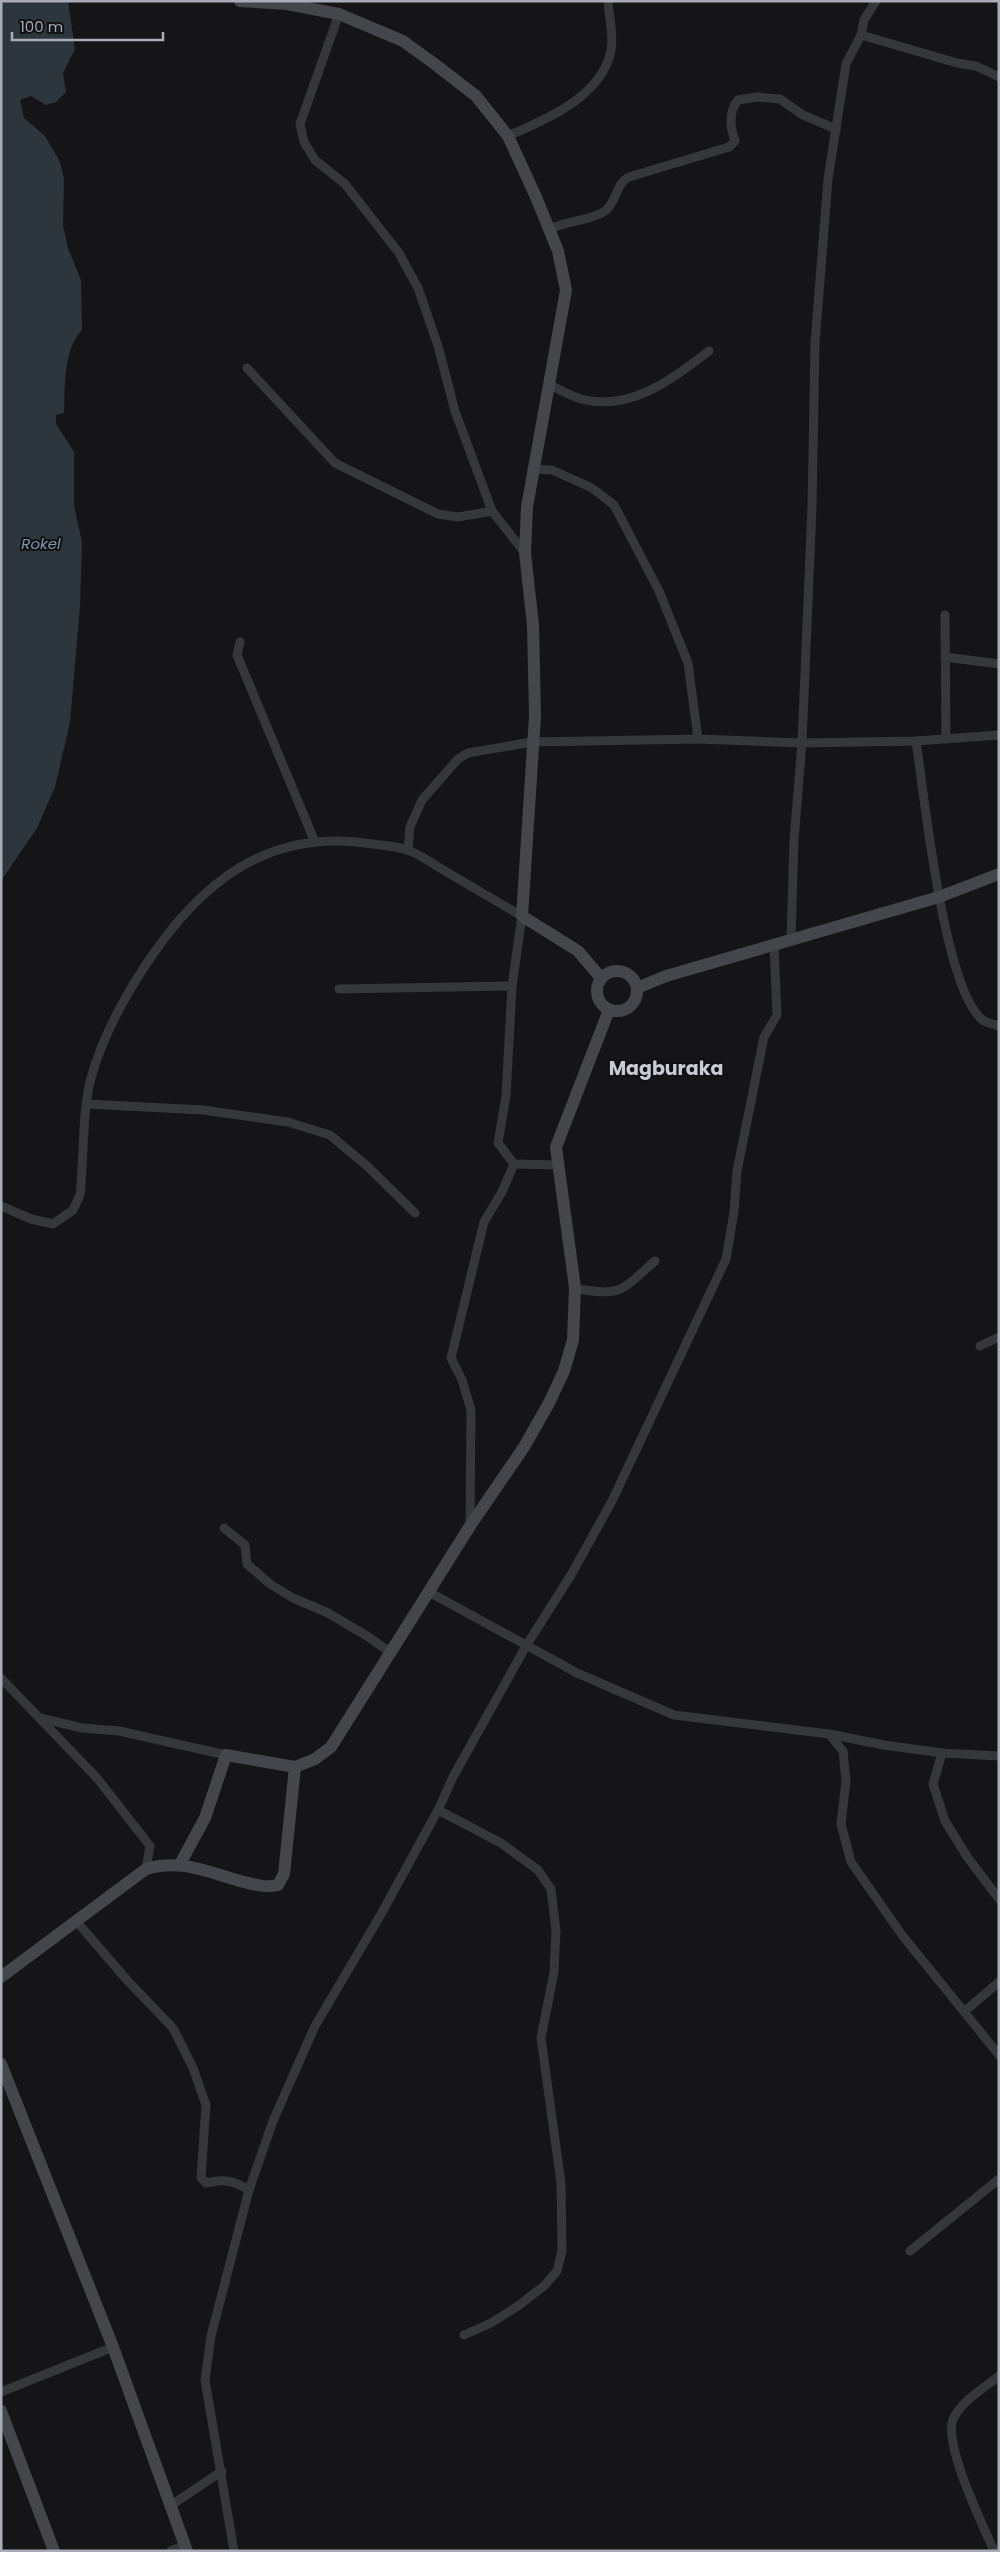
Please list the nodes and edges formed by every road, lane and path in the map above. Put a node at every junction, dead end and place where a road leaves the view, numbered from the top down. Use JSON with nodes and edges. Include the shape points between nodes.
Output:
{"nodes":[{"id":1,"x":240,"y":1,"type":"edge"},
{"id":2,"x":608,"y":1,"type":"edge"},
{"id":3,"x":876,"y":1,"type":"edge"},
{"id":4,"x":339,"y":14,"type":"junction"},
{"id":5,"x":861,"y":35,"type":"junction"},
{"id":6,"x":999,"y":77,"type":"edge"},
{"id":7,"x":836,"y":129,"type":"junction"},
{"id":8,"x":508,"y":136,"type":"junction"},
{"id":9,"x":550,"y":230,"type":"junction"},
{"id":10,"x":709,"y":351,"type":"dead end"},
{"id":11,"x":247,"y":368,"type":"dead end"},
{"id":12,"x":550,"y":385,"type":"junction"},
{"id":13,"x":311,"y":446,"type":"dead end"},
{"id":14,"x":335,"y":463,"type":"junction"},
{"id":15,"x":532,"y":469,"type":"junction"},
{"id":16,"x":492,"y":510,"type":"junction"},
{"id":17,"x":526,"y":553,"type":"junction"},
{"id":18,"x":945,"y":615,"type":"dead end"},
{"id":19,"x":240,"y":642,"type":"dead end"},
{"id":20,"x":946,"y":658,"type":"junction"},
{"id":21,"x":999,"y":664,"type":"edge"},
{"id":22,"x":999,"y":735,"type":"edge"},
{"id":23,"x":698,"y":739,"type":"junction"},
{"id":24,"x":946,"y":739,"type":"junction"},
{"id":25,"x":916,"y":741,"type":"junction"},
{"id":26,"x":532,"y":742,"type":"junction"},
{"id":27,"x":802,"y":743,"type":"junction"},
{"id":28,"x":315,"y":842,"type":"junction"},
{"id":29,"x":408,"y":850,"type":"junction"},
{"id":30,"x":999,"y":874,"type":"edge"},
{"id":31,"x":939,"y":896,"type":"junction"},
{"id":32,"x":522,"y":916,"type":"junction"},
{"id":33,"x":791,"y":939,"type":"junction"},
{"id":34,"x":774,"y":946,"type":"junction"},
{"id":35,"x":601,"y":978,"type":"junction"},
{"id":36,"x":512,"y":986,"type":"junction"},
{"id":37,"x":637,"y":988,"type":"junction"},
{"id":38,"x":338,"y":989,"type":"dead end"},
{"id":39,"x":609,"y":1010,"type":"junction"},
{"id":40,"x":999,"y":1026,"type":"edge"},
{"id":41,"x":87,"y":1104,"type":"junction"},
{"id":42,"x":514,"y":1164,"type":"junction"},
{"id":43,"x":557,"y":1165,"type":"junction"},
{"id":44,"x":1,"y":1206,"type":"edge"},
{"id":45,"x":415,"y":1213,"type":"dead end"},
{"id":46,"x":656,"y":1261,"type":"dead end"},
{"id":47,"x":575,"y":1288,"type":"junction"},
{"id":48,"x":999,"y":1337,"type":"edge"},
{"id":49,"x":980,"y":1346,"type":"dead end"},
{"id":50,"x":470,"y":1526,"type":"junction"},
{"id":51,"x":224,"y":1528,"type":"dead end"},
{"id":52,"x":429,"y":1592,"type":"junction"},
{"id":53,"x":526,"y":1646,"type":"junction"},
{"id":54,"x":390,"y":1654,"type":"junction"},
{"id":55,"x":1,"y":1678,"type":"edge"},
{"id":56,"x":40,"y":1718,"type":"junction"},
{"id":57,"x":829,"y":1734,"type":"junction"},
{"id":58,"x":942,"y":1753,"type":"junction"},
{"id":59,"x":226,"y":1755,"type":"junction"},
{"id":60,"x":999,"y":1756,"type":"edge"},
{"id":61,"x":295,"y":1767,"type":"junction"},
{"id":62,"x":438,"y":1810,"type":"junction"},
{"id":63,"x":180,"y":1864,"type":"junction"},
{"id":64,"x":146,"y":1870,"type":"junction"},
{"id":65,"x":999,"y":1899,"type":"edge"},
{"id":66,"x":77,"y":1922,"type":"junction"},
{"id":67,"x":1,"y":1977,"type":"edge"},
{"id":68,"x":999,"y":1982,"type":"edge"},
{"id":69,"x":964,"y":2011,"type":"junction"},
{"id":70,"x":999,"y":2055,"type":"edge"},
{"id":71,"x":1,"y":2064,"type":"edge"},
{"id":72,"x":999,"y":2179,"type":"edge"},
{"id":73,"x":249,"y":2190,"type":"junction"},
{"id":74,"x":910,"y":2251,"type":"dead end"},
{"id":75,"x":464,"y":2335,"type":"dead end"},
{"id":76,"x":113,"y":2347,"type":"junction"},
{"id":77,"x":999,"y":2376,"type":"edge"},
{"id":78,"x":1,"y":2392,"type":"edge"},
{"id":79,"x":1,"y":2411,"type":"edge"},
{"id":80,"x":222,"y":2471,"type":"junction"},
{"id":81,"x":170,"y":2506,"type":"junction"},
{"id":82,"x":186,"y":2548,"type":"edge"},
{"id":83,"x":54,"y":2551,"type":"edge"},
{"id":84,"x":171,"y":2551,"type":"edge"},
{"id":85,"x":234,"y":2551,"type":"edge"},
{"id":86,"x":994,"y":2551,"type":"edge"}],
"edges":[{"from":1,"to":4,"type":"street","via":[[287,4]]},
{"from":2,"to":8,"type":"street","via":[[611,50],[603,74],[578,99],[544,121]]},
{"from":3,"to":5,"type":"street","via":[[864,20]]},
{"from":4,"to":8,"type":"street","via":[[403,41],[476,96]]},
{"from":4,"to":16,"type":"street","via":[[300,124],[304,142],[315,160],[345,184],[399,254],[418,288],[455,411]]},
{"from":5,"to":6,"type":"street","via":[[976,66]]},
{"from":5,"to":7,"type":"street","via":[[846,64]]},
{"from":7,"to":9,"type":"street","via":[[803,115],[780,99],[758,97],[738,100],[732,113],[731,128],[735,141],[729,147],[629,176],[623,179],[611,205],[604,211]]},
{"from":7,"to":27,"type":"street","via":[[828,179],[815,343]]},
{"from":8,"to":9,"type":"street"},
{"from":9,"to":12,"type":"street","via":[[566,290]]},
{"from":10,"to":12,"type":"street","via":[[671,380],[638,398],[612,401],[582,399]]},
{"from":11,"to":14,"type":"street"},
{"from":12,"to":15,"type":"street"},
{"from":13,"to":14,"type":"street"},
{"from":14,"to":16,"type":"street","via":[[438,514],[458,517]]},
{"from":15,"to":17,"type":"street"},
{"from":15,"to":23,"type":"street","via":[[552,470],[592,488],[614,506],[659,591],[688,663]]},
{"from":16,"to":17,"type":"street"},
{"from":17,"to":26,"type":"street","via":[[533,625],[535,716]]},
{"from":18,"to":20,"type":"street"},
{"from":19,"to":28,"type":"street","via":[[237,655]]},
{"from":20,"to":21,"type":"street"},
{"from":20,"to":24,"type":"street"},
{"from":22,"to":24,"type":"street"},
{"from":23,"to":26,"type":"street"},
{"from":23,"to":27,"type":"street"},
{"from":24,"to":25,"type":"street"},
{"from":25,"to":27,"type":"street"},
{"from":25,"to":31,"type":"street"},
{"from":26,"to":29,"type":"street","via":[[468,753],[458,759],[422,800],[410,827]]},
{"from":26,"to":32,"type":"street"},
{"from":27,"to":33,"type":"street","via":[[794,840]]},
{"from":28,"to":29,"type":"street","via":[[345,841]]},
{"from":28,"to":41,"type":"street","via":[[268,853],[222,879],[199,898],[174,926],[135,981],[110,1025],[90,1081]]},
{"from":29,"to":32,"type":"street"},
{"from":30,"to":31,"type":"street"},
{"from":31,"to":33,"type":"street"},
{"from":31,"to":40,"type":"street","via":[[943,925],[966,995],[984,1020]]},
{"from":32,"to":35,"type":"street","via":[[578,951]]},
{"from":32,"to":36,"type":"street"},
{"from":33,"to":34,"type":"street"},
{"from":34,"to":37,"type":"street","via":[[666,976]]},
{"from":34,"to":53,"type":"street","via":[[777,1015],[764,1037],[737,1172],[726,1260],[612,1501]]},
{"from":35,"to":37,"type":"street","via":[[621,971],[633,978]]},
{"from":35,"to":39,"type":"street","via":[[597,996]]},
{"from":36,"to":38,"type":"street"},
{"from":36,"to":42,"type":"street","via":[[506,1096],[498,1143]]},
{"from":37,"to":39,"type":"street","via":[[636,1000],[631,1006],[623,1011]]},
{"from":39,"to":43,"type":"street","via":[[556,1147]]},
{"from":41,"to":44,"type":"street","via":[[80,1195],[73,1210],[53,1224]]},
{"from":41,"to":45,"type":"street","via":[[203,1110],[288,1122],[330,1135]]},
{"from":42,"to":43,"type":"street"},
{"from":42,"to":50,"type":"street","via":[[484,1222],[451,1358],[471,1410]]},
{"from":43,"to":47,"type":"street"},
{"from":46,"to":47,"type":"street","via":[[620,1290],[608,1293]]},
{"from":47,"to":50,"type":"street","via":[[573,1340],[564,1371],[524,1447]]},
{"from":48,"to":49,"type":"street"},
{"from":50,"to":52,"type":"street"},
{"from":51,"to":54,"type":"street","via":[[245,1545],[247,1564],[270,1584],[292,1598],[328,1613]]},
{"from":52,"to":53,"type":"street"},
{"from":52,"to":54,"type":"street"},
{"from":53,"to":57,"type":"street","via":[[577,1673],[674,1715]]},
{"from":53,"to":62,"type":"street"},
{"from":54,"to":61,"type":"street","via":[[331,1747],[315,1759]]},
{"from":55,"to":56,"type":"street"},
{"from":56,"to":59,"type":"street","via":[[82,1728],[119,1731]]},
{"from":56,"to":64,"type":"street","via":[[96,1778],[150,1846]]},
{"from":57,"to":58,"type":"street"},
{"from":57,"to":69,"type":"street","via":[[843,1751],[846,1782],[841,1824],[851,1862],[902,1935]]},
{"from":58,"to":60,"type":"street"},
{"from":58,"to":65,"type":"street","via":[[933,1784],[945,1821]]},
{"from":59,"to":61,"type":"street"},
{"from":59,"to":63,"type":"street","via":[[205,1818]]},
{"from":61,"to":63,"type":"street","via":[[284,1874],[278,1885],[261,1886]]},
{"from":62,"to":73,"type":"street","via":[[315,2026],[273,2121]]},
{"from":62,"to":75,"type":"street","via":[[520,1854],[538,1870],[551,1889],[556,1932],[554,1972],[542,2038],[561,2175],[562,2251],[557,2271],[545,2285],[511,2310]]},
{"from":63,"to":64,"type":"street","via":[[163,1864]]},
{"from":64,"to":66,"type":"street"},
{"from":66,"to":67,"type":"street"},
{"from":66,"to":73,"type":"street","via":[[173,2028],[193,2068],[206,2105],[201,2178],[206,2183],[221,2179],[235,2182]]},
{"from":68,"to":69,"type":"street"},
{"from":69,"to":70,"type":"street"},
{"from":71,"to":76,"type":"street"},
{"from":72,"to":74,"type":"street"},
{"from":73,"to":80,"type":"street","via":[[211,2336],[206,2380]]},
{"from":76,"to":78,"type":"street"},
{"from":76,"to":81,"type":"street"},
{"from":77,"to":86,"type":"street","via":[[959,2409],[950,2429],[964,2479]]},
{"from":79,"to":83,"type":"street"},
{"from":80,"to":81,"type":"street"},
{"from":80,"to":85,"type":"street"},
{"from":81,"to":82,"type":"street"},
{"from":82,"to":84,"type":"street"}]}
